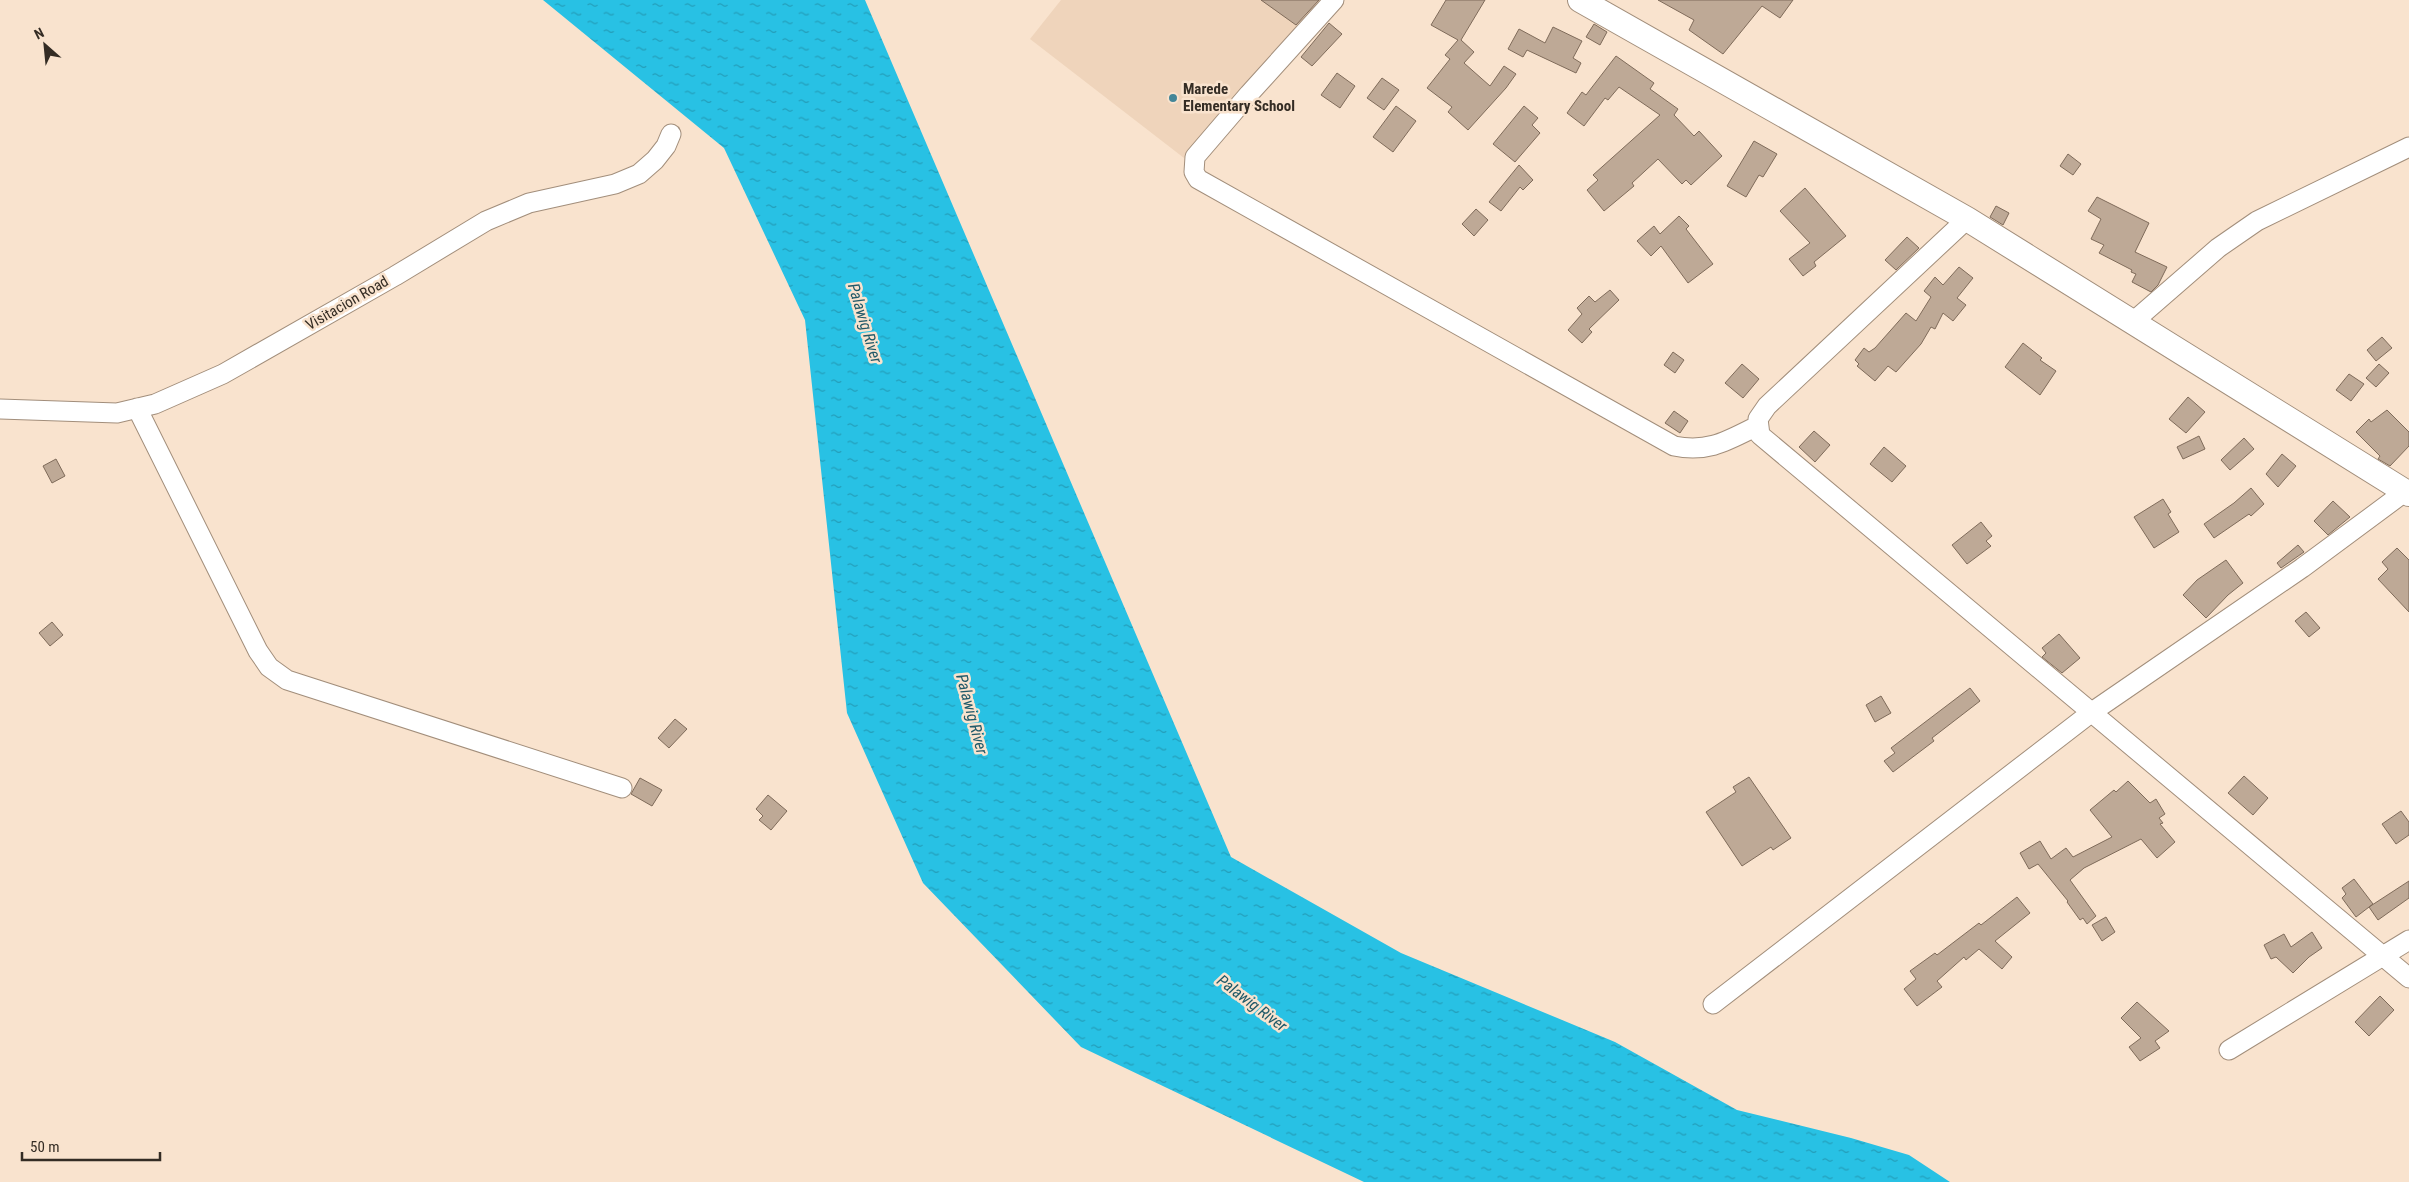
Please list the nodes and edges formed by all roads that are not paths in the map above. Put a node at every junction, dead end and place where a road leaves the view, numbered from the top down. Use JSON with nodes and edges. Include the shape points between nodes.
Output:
{"nodes":[{"id":1,"x":1334,"y":0,"type":"edge"},
{"id":2,"x":1580,"y":0,"type":"edge"},
{"id":3,"x":670,"y":134,"type":"dead end"},
{"id":4,"x":2409,"y":147,"type":"edge"},
{"id":5,"x":1967,"y":219,"type":"junction"},
{"id":6,"x":2134,"y":321,"type":"junction"},
{"id":7,"x":137,"y":408,"type":"junction"},
{"id":8,"x":0,"y":409,"type":"edge"},
{"id":9,"x":1757,"y":426,"type":"junction"},
{"id":10,"x":2407,"y":492,"type":"edge"},
{"id":11,"x":2092,"y":712,"type":"junction"},
{"id":12,"x":622,"y":788,"type":"dead end"},
{"id":13,"x":2409,"y":940,"type":"edge"},
{"id":14,"x":2382,"y":956,"type":"junction"},
{"id":15,"x":2409,"y":978,"type":"edge"},
{"id":16,"x":1713,"y":1004,"type":"dead end"},
{"id":17,"x":2229,"y":1050,"type":"dead end"}],
"edges":[{"from":1,"to":9,"type":"street","via":[[1196,157],[1194,172],[1198,179],[1674,446],[1704,449]]},
{"from":2,"to":5,"type":"street"},
{"from":3,"to":7,"type":"street","name":"Visitacion Road","via":[[666,146],[639,174],[615,184],[529,203],[486,221],[223,374],[155,404]]},
{"from":4,"to":6,"type":"street","via":[[2258,221],[2218,248]]},
{"from":5,"to":6,"type":"street"},
{"from":5,"to":9,"type":"street","via":[[1767,406]]},
{"from":6,"to":10,"type":"street"},
{"from":7,"to":8,"type":"street","name":"Visitacion Road","via":[[117,413]]},
{"from":7,"to":12,"type":"street","via":[[238,615],[258,652],[277,674],[287,680]]},
{"from":9,"to":11,"type":"street","via":[[1767,443]]},
{"from":10,"to":11,"type":"street"},
{"from":11,"to":14,"type":"street"},
{"from":11,"to":16,"type":"street"},
{"from":13,"to":14,"type":"street"},
{"from":14,"to":15,"type":"street"},
{"from":14,"to":17,"type":"street"}]}
